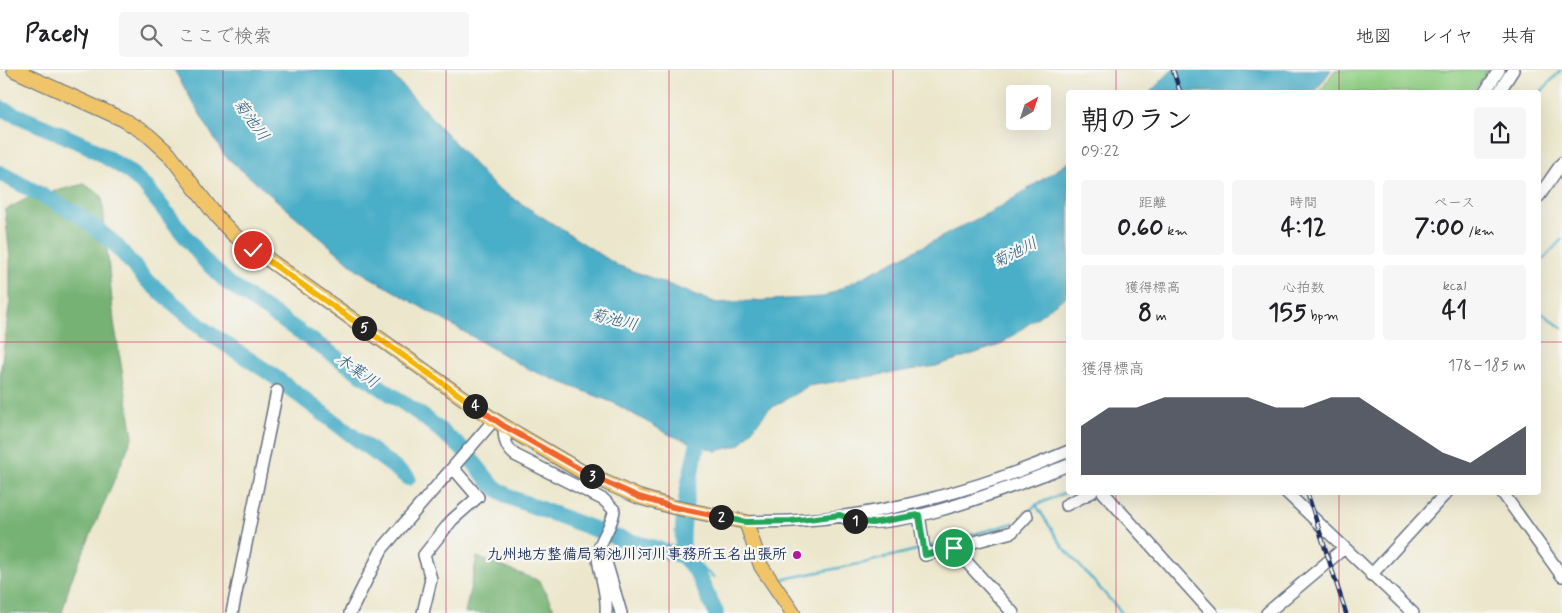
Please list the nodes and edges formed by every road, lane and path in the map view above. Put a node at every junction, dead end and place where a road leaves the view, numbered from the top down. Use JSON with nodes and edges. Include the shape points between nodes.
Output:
{"nodes":[{"id":1,"x":14,"y":70,"type":"edge"},
{"id":2,"x":1499,"y":70,"type":"edge"},
{"id":3,"x":1514,"y":70,"type":"edge"},
{"id":4,"x":1486,"y":90,"type":"edge"},
{"id":5,"x":1500,"y":90,"type":"edge"},
{"id":6,"x":1562,"y":163,"type":"edge"},
{"id":7,"x":1541,"y":193,"type":"edge"},
{"id":8,"x":277,"y":391,"type":"dead end"},
{"id":9,"x":499,"y":423,"type":"junction"},
{"id":10,"x":1066,"y":452,"type":"edge"},
{"id":11,"x":1066,"y":466,"type":"edge"},
{"id":12,"x":454,"y":469,"type":"junction"},
{"id":13,"x":1086,"y":495,"type":"edge"},
{"id":14,"x":1106,"y":495,"type":"edge"},
{"id":15,"x":1289,"y":495,"type":"edge"},
{"id":16,"x":1444,"y":495,"type":"edge"},
{"id":17,"x":1504,"y":495,"type":"edge"},
{"id":18,"x":1066,"y":504,"type":"dead end"},
{"id":19,"x":840,"y":515,"type":"junction"},
{"id":20,"x":919,"y":515,"type":"junction"},
{"id":21,"x":1027,"y":516,"type":"dead end"},
{"id":22,"x":746,"y":522,"type":"junction"},
{"id":23,"x":954,"y":548,"type":"junction"},
{"id":24,"x":1344,"y":549,"type":"junction"},
{"id":25,"x":599,"y":552,"type":"junction"},
{"id":26,"x":1371,"y":576,"type":"junction"},
{"id":27,"x":1562,"y":576,"type":"edge"},
{"id":28,"x":232,"y":613,"type":"edge"},
{"id":29,"x":350,"y":613,"type":"edge"},
{"id":30,"x":424,"y":613,"type":"edge"},
{"id":31,"x":606,"y":613,"type":"edge"},
{"id":32,"x":621,"y":613,"type":"edge"},
{"id":33,"x":793,"y":613,"type":"edge"},
{"id":34,"x":1014,"y":613,"type":"edge"},
{"id":35,"x":1212,"y":613,"type":"edge"},
{"id":36,"x":1267,"y":613,"type":"edge"},
{"id":37,"x":1413,"y":613,"type":"edge"}],
"edges":[{"from":1,"to":9,"type":"main road","via":[[124,120],[148,135],[169,154],[234,235]]},
{"from":2,"to":4,"type":"street"},
{"from":3,"to":5,"type":"street"},
{"from":6,"to":7,"type":"street"},
{"from":8,"to":28,"type":"street"},
{"from":9,"to":12,"type":"street"},
{"from":9,"to":22,"type":"main road","via":[[584,472],[639,497]]},
{"from":9,"to":25,"type":"street","via":[[510,451],[604,500],[614,510],[614,520]]},
{"from":10,"to":19,"type":"street","via":[[939,496]]},
{"from":11,"to":20,"type":"street"},
{"from":12,"to":29,"type":"street","via":[[382,549]]},
{"from":12,"to":30,"type":"street","via":[[478,497],[452,520],[424,555],[431,579]]},
{"from":13,"to":18,"type":"street"},
{"from":14,"to":35,"type":"street"},
{"from":15,"to":24,"type":"street"},
{"from":16,"to":26,"type":"street"},
{"from":17,"to":27,"type":"street"},
{"from":19,"to":20,"type":"street","via":[[847,520],[872,523]]},
{"from":19,"to":22,"type":"street"},
{"from":20,"to":23,"type":"street","via":[[925,555]]},
{"from":21,"to":23,"type":"street","via":[[1012,532]]},
{"from":22,"to":33,"type":"main road","via":[[761,566]]},
{"from":23,"to":34,"type":"street"},
{"from":24,"to":26,"type":"street"},
{"from":24,"to":36,"type":"street"},
{"from":25,"to":31,"type":"street"},
{"from":25,"to":32,"type":"street","via":[[604,556]]},
{"from":26,"to":37,"type":"street"}]}
